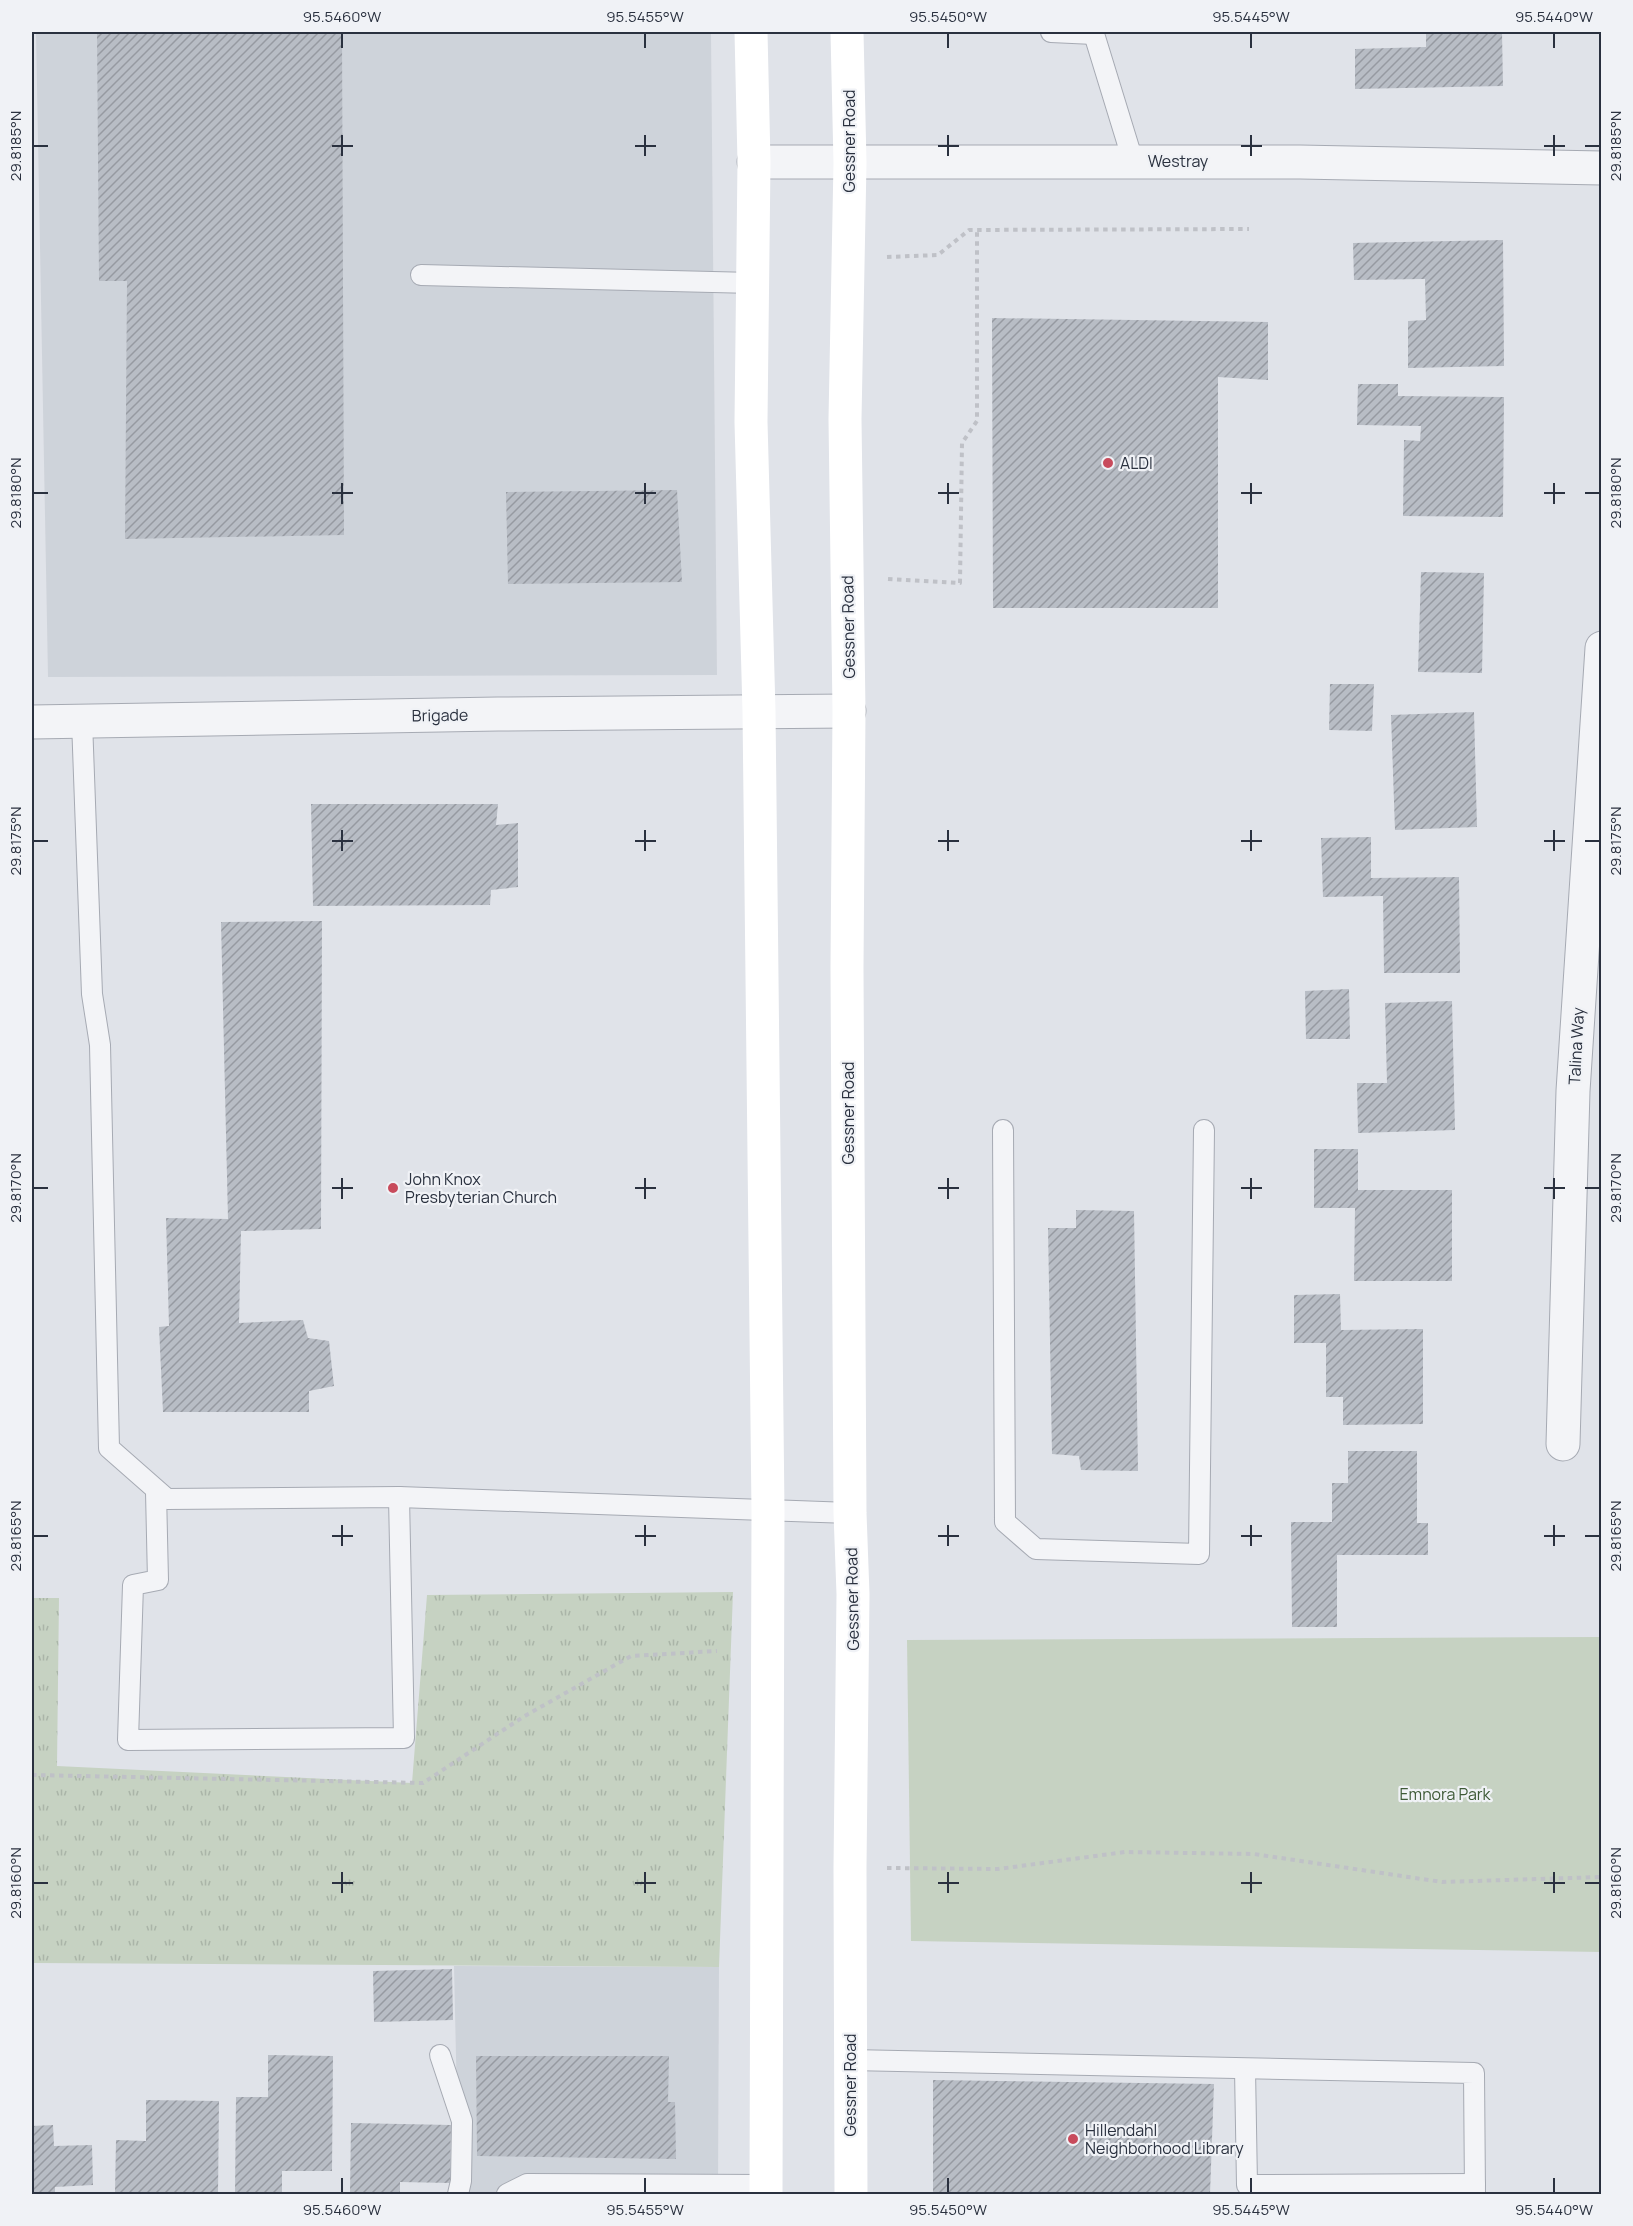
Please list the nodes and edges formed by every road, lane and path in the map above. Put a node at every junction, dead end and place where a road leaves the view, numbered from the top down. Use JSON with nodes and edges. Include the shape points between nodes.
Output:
{"nodes":[{"id":1,"x":751,"y":32,"type":"edge"},
{"id":2,"x":847,"y":32,"type":"edge"},
{"id":3,"x":1052,"y":32,"type":"edge"},
{"id":4,"x":1094,"y":33,"type":"edge"},
{"id":5,"x":1133,"y":161,"type":"junction"},
{"id":6,"x":754,"y":162,"type":"junction"},
{"id":7,"x":849,"y":163,"type":"junction"},
{"id":8,"x":1602,"y":168,"type":"edge"},
{"id":9,"x":1249,"y":229,"type":"dead end"},
{"id":10,"x":977,"y":230,"type":"junction"},
{"id":11,"x":886,"y":257,"type":"dead end"},
{"id":12,"x":421,"y":275,"type":"dead end"},
{"id":13,"x":753,"y":283,"type":"junction"},
{"id":14,"x":888,"y":579,"type":"dead end"},
{"id":15,"x":1602,"y":648,"type":"edge"},
{"id":16,"x":759,"y":711,"type":"junction"},
{"id":17,"x":849,"y":711,"type":"junction"},
{"id":18,"x":82,"y":721,"type":"junction"},
{"id":19,"x":32,"y":722,"type":"edge"},
{"id":20,"x":1003,"y":1130,"type":"dead end"},
{"id":21,"x":1204,"y":1130,"type":"dead end"},
{"id":22,"x":1563,"y":1444,"type":"dead end"},
{"id":23,"x":156,"y":1492,"type":"junction"},
{"id":24,"x":399,"y":1497,"type":"junction"},
{"id":25,"x":768,"y":1510,"type":"junction"},
{"id":26,"x":849,"y":1513,"type":"junction"},
{"id":27,"x":850,"y":1868,"type":"junction"},
{"id":28,"x":1602,"y":1877,"type":"edge"},
{"id":29,"x":440,"y":2055,"type":"dead end"},
{"id":30,"x":849,"y":2060,"type":"junction"},
{"id":31,"x":1245,"y":2069,"type":"junction"},
{"id":32,"x":1475,"y":2189,"type":"edge"},
{"id":33,"x":766,"y":2190,"type":"edge"},
{"id":34,"x":458,"y":2194,"type":"edge"},
{"id":35,"x":507,"y":2194,"type":"edge"},
{"id":36,"x":851,"y":2194,"type":"edge"}],
"edges":[{"from":1,"to":6,"type":"main road"},
{"from":2,"to":7,"type":"main road","name":"Gessner Road"},
{"from":3,"to":4,"type":"lane"},
{"from":4,"to":5,"type":"lane"},
{"from":5,"to":7,"type":"street","name":"Westray"},
{"from":5,"to":8,"type":"street","name":"Westray"},
{"from":6,"to":7,"type":"street","name":"Westray"},
{"from":6,"to":13,"type":"main road"},
{"from":7,"to":17,"type":"main road","name":"Gessner Road","via":[[845,419]]},
{"from":9,"to":10,"type":"path"},
{"from":10,"to":11,"type":"path","via":[[969,230],[938,255]]},
{"from":10,"to":14,"type":"path","via":[[977,421],[962,443],[960,583]]},
{"from":12,"to":13,"type":"lane"},
{"from":13,"to":16,"type":"main road","via":[[751,422]]},
{"from":15,"to":22,"type":"street","name":"Talina Way","via":[[1573,1091]]},
{"from":16,"to":17,"type":"street","name":"Brigade"},
{"from":16,"to":18,"type":"street","name":"Brigade"},
{"from":16,"to":25,"type":"main road"},
{"from":17,"to":26,"type":"main road","name":"Gessner Road"},
{"from":18,"to":19,"type":"street","name":"Brigade"},
{"from":18,"to":23,"type":"lane","via":[[92,994],[100,1045],[109,1448]]},
{"from":20,"to":21,"type":"lane","via":[[1005,1522],[1036,1549],[1199,1554]]},
{"from":23,"to":24,"type":"lane","via":[[167,1499]]},
{"from":23,"to":24,"type":"lane","via":[[158,1580],[133,1585],[128,1740],[404,1738]]},
{"from":24,"to":25,"type":"lane"},
{"from":25,"to":26,"type":"lane"},
{"from":25,"to":33,"type":"main road"},
{"from":26,"to":27,"type":"main road","name":"Gessner Road","via":[[853,1594]]},
{"from":27,"to":28,"type":"path","via":[[998,1869],[1125,1852],[1242,1854],[1442,1881]]},
{"from":27,"to":30,"type":"main road","name":"Gessner Road"},
{"from":29,"to":34,"type":"lane","via":[[462,2121]]},
{"from":30,"to":31,"type":"lane"},
{"from":30,"to":36,"type":"main road","name":"Gessner Road"},
{"from":31,"to":32,"type":"lane","via":[[1247,2185]]},
{"from":31,"to":32,"type":"lane","via":[[1474,2073]]},
{"from":33,"to":35,"type":"lane","via":[[527,2184]]}]}
